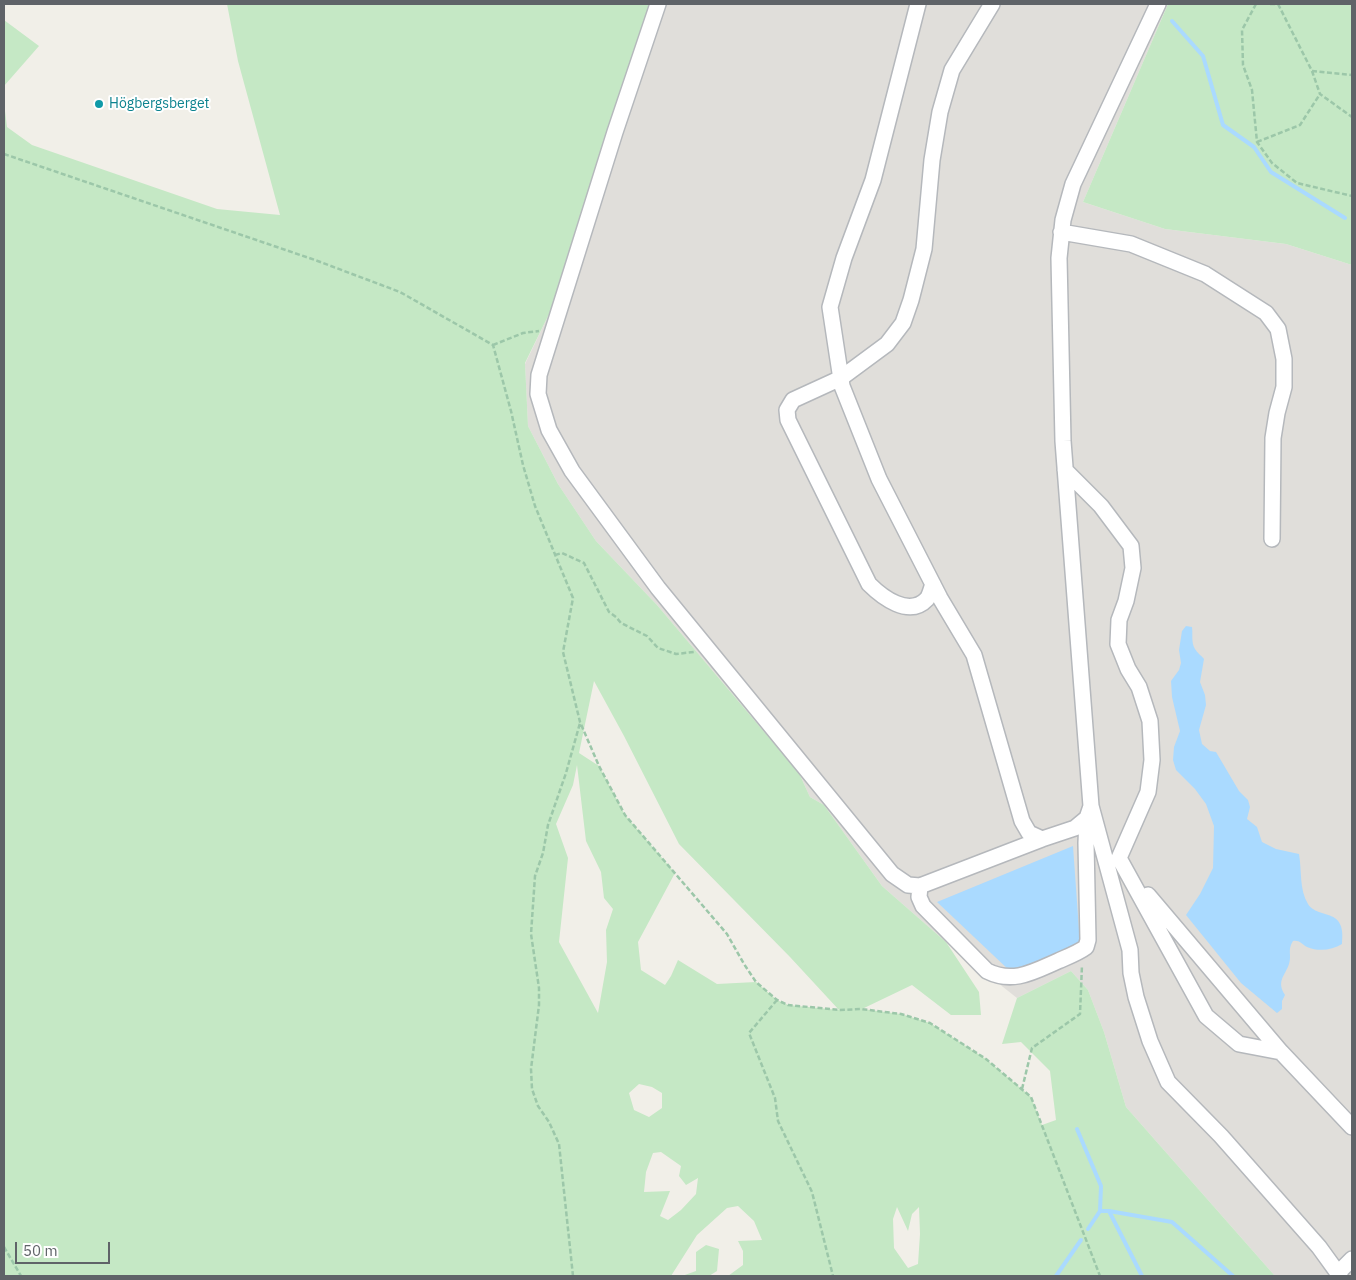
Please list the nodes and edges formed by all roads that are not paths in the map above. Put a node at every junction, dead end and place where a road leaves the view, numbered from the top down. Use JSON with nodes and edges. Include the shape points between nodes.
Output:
{"nodes":[{"id":1,"x":658,"y":4,"type":"edge"},
{"id":2,"x":918,"y":4,"type":"edge"},
{"id":3,"x":992,"y":4,"type":"edge"},
{"id":4,"x":1158,"y":4,"type":"edge"},
{"id":5,"x":1062,"y":232,"type":"junction"},
{"id":6,"x":841,"y":378,"type":"junction"},
{"id":7,"x":1065,"y":470,"type":"junction"},
{"id":8,"x":1272,"y":539,"type":"dead end"},
{"id":9,"x":933,"y":584,"type":"junction"},
{"id":10,"x":1091,"y":816,"type":"junction"},
{"id":11,"x":1042,"y":839,"type":"junction"},
{"id":12,"x":1120,"y":858,"type":"junction"},
{"id":13,"x":920,"y":886,"type":"junction"},
{"id":14,"x":1281,"y":1052,"type":"junction"},
{"id":15,"x":1352,"y":1127,"type":"edge"},
{"id":16,"x":1352,"y":1258,"type":"edge"},
{"id":17,"x":1339,"y":1274,"type":"edge"}],
"edges":[{"from":1,"to":13,"type":"lane","via":[[552,328],[539,374],[538,394],[549,430],[577,478],[658,588],[892,874],[908,885]]},
{"from":2,"to":6,"type":"lane","via":[[873,180],[830,307]]},
{"from":3,"to":6,"type":"lane","via":[[952,70],[940,112],[924,250],[903,323],[887,344]]},
{"from":4,"to":5,"type":"lane","via":[[1073,184],[1062,220]]},
{"from":5,"to":7,"type":"lane","via":[[1059,268]]},
{"from":5,"to":8,"type":"lane","via":[[1130,244],[1205,274],[1266,313],[1278,329],[1284,359],[1284,387],[1273,438]]},
{"from":6,"to":9,"type":"lane","via":[[879,480]]},
{"from":6,"to":9,"type":"lane","via":[[793,400],[787,410],[788,420],[869,584],[881,596],[906,606],[917,605],[928,598]]},
{"from":7,"to":10,"type":"lane"},
{"from":7,"to":12,"type":"lane","via":[[1101,506],[1131,546],[1133,568],[1119,620],[1118,644],[1139,687],[1150,721],[1152,760],[1148,792]]},
{"from":9,"to":11,"type":"lane","via":[[974,655],[1022,821],[1029,834]]},
{"from":10,"to":11,"type":"lane","via":[[1075,828]]},
{"from":10,"to":12,"type":"lane"},
{"from":10,"to":13,"type":"lane","via":[[1086,843],[1086,947],[1030,973],[999,977],[987,971],[923,906],[919,897]]},
{"from":10,"to":17,"type":"lane","via":[[1130,950],[1136,997],[1168,1082],[1221,1136]]},
{"from":11,"to":13,"type":"lane"},
{"from":12,"to":14,"type":"lane"},
{"from":12,"to":14,"type":"lane","via":[[1206,1016],[1239,1044]]},
{"from":14,"to":15,"type":"lane"},
{"from":16,"to":17,"type":"lane"}]}
